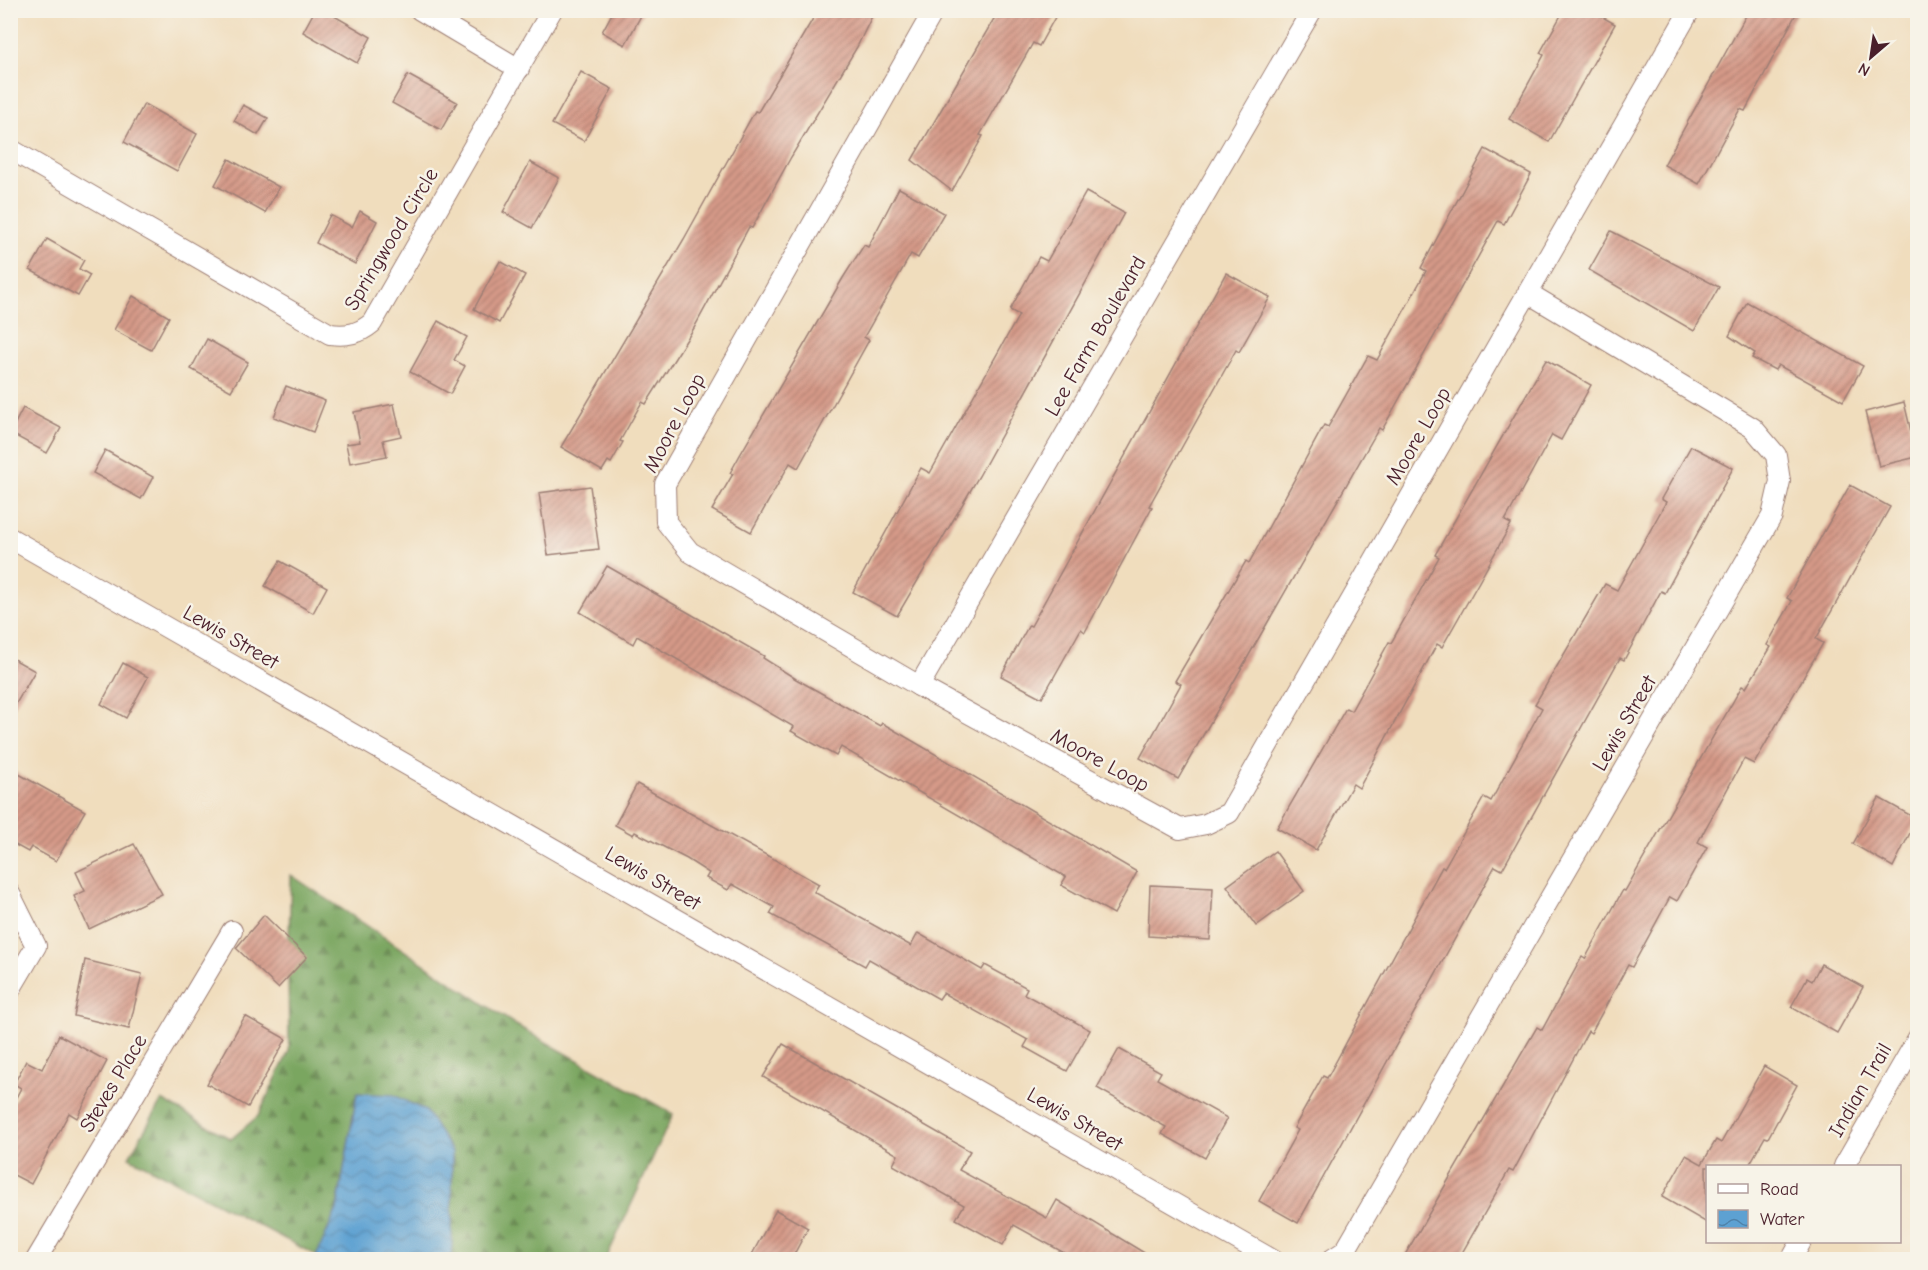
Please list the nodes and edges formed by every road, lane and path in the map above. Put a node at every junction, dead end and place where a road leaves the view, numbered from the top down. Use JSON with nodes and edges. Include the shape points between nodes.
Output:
{"nodes":[{"id":1,"x":420,"y":10,"type":"edge"},
{"id":2,"x":552,"y":10,"type":"edge"},
{"id":3,"x":934,"y":10,"type":"edge"},
{"id":4,"x":1312,"y":10,"type":"edge"},
{"id":5,"x":1690,"y":10,"type":"edge"},
{"id":6,"x":519,"y":69,"type":"junction"},
{"id":7,"x":10,"y":149,"type":"edge"},
{"id":8,"x":1528,"y":293,"type":"junction"},
{"id":9,"x":10,"y":538,"type":"edge"},
{"id":10,"x":919,"y":686,"type":"junction"},
{"id":11,"x":10,"y":894,"type":"edge"},
{"id":12,"x":232,"y":932,"type":"dead end"},
{"id":13,"x":10,"y":990,"type":"edge"},
{"id":14,"x":1917,"y":1038,"type":"edge"},
{"id":15,"x":1845,"y":1165,"type":"edge"},
{"id":16,"x":1800,"y":1243,"type":"edge"},
{"id":17,"x":36,"y":1260,"type":"edge"},
{"id":18,"x":1273,"y":1260,"type":"edge"},
{"id":19,"x":1331,"y":1260,"type":"edge"},
{"id":20,"x":1791,"y":1260,"type":"edge"}],
"edges":[{"from":1,"to":6,"type":"street"},
{"from":2,"to":6,"type":"street","name":"Springwood Circle"},
{"from":3,"to":10,"type":"street","name":"Moore Loop","via":[[665,484],[666,522],[690,552]]},
{"from":4,"to":10,"type":"street","name":"Lee Farm Boulevard"},
{"from":5,"to":8,"type":"street","name":"Moore Loop"},
{"from":6,"to":7,"type":"street","name":"Springwood Circle","via":[[372,323],[346,336],[330,334]]},
{"from":8,"to":10,"type":"street","name":"Moore Loop","via":[[1229,813],[1206,825],[1180,829]]},
{"from":8,"to":19,"type":"street","name":"Lewis Street","via":[[1753,428],[1776,455],[1780,481],[1772,516],[1346,1251]]},
{"from":9,"to":18,"type":"street","name":"Lewis Street"},
{"from":11,"to":13,"type":"street","via":[[36,946]]},
{"from":12,"to":17,"type":"street","name":"Steves Place"},
{"from":14,"to":15,"type":"street","name":"Indian Trail"},
{"from":16,"to":20,"type":"street"}]}
